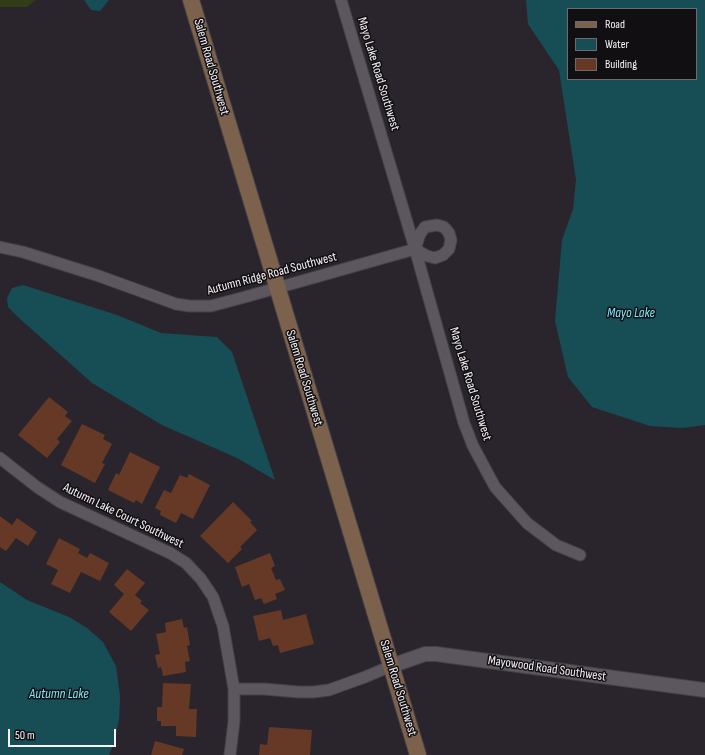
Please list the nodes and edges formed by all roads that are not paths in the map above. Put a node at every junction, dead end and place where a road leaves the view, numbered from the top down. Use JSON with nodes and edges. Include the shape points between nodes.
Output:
{"nodes":[{"id":1,"x":191,"y":0,"type":"edge"},
{"id":2,"x":341,"y":0,"type":"edge"},
{"id":3,"x":0,"y":247,"type":"edge"},
{"id":4,"x":415,"y":249,"type":"junction"},
{"id":5,"x":277,"y":288,"type":"junction"},
{"id":6,"x":0,"y":458,"type":"edge"},
{"id":7,"x":580,"y":556,"type":"dead end"},
{"id":8,"x":391,"y":666,"type":"junction"},
{"id":9,"x":234,"y":689,"type":"junction"},
{"id":10,"x":705,"y":690,"type":"edge"},
{"id":11,"x":230,"y":755,"type":"edge"},
{"id":12,"x":418,"y":755,"type":"edge"}],
"edges":[{"from":1,"to":5,"type":"main road","name":"Salem Road Southwest"},
{"from":2,"to":4,"type":"street","name":"Mayo Lake Road Southwest"},
{"from":3,"to":5,"type":"street","name":"Autumn Ridge Road Southwest","via":[[99,276],[176,304],[210,306]]},
{"from":4,"to":5,"type":"street","name":"Autumn Ridge Road Southwest"},
{"from":4,"to":7,"type":"street","name":"Mayo Lake Road Southwest","via":[[464,423],[495,487],[527,523],[556,545]]},
{"from":5,"to":8,"type":"main road","name":"Salem Road Southwest"},
{"from":6,"to":9,"type":"street","name":"Autumn Lake Court Southwest","via":[[60,502],[170,553],[186,563],[202,579],[219,612]]},
{"from":8,"to":9,"type":"street","via":[[329,690],[299,692]]},
{"from":8,"to":10,"type":"street","name":"Mayowood Road Southwest","via":[[425,654],[436,654]]},
{"from":8,"to":12,"type":"main road","name":"Salem Road Southwest"},
{"from":9,"to":11,"type":"street","name":"Autumn Lake Court Southwest"}]}
